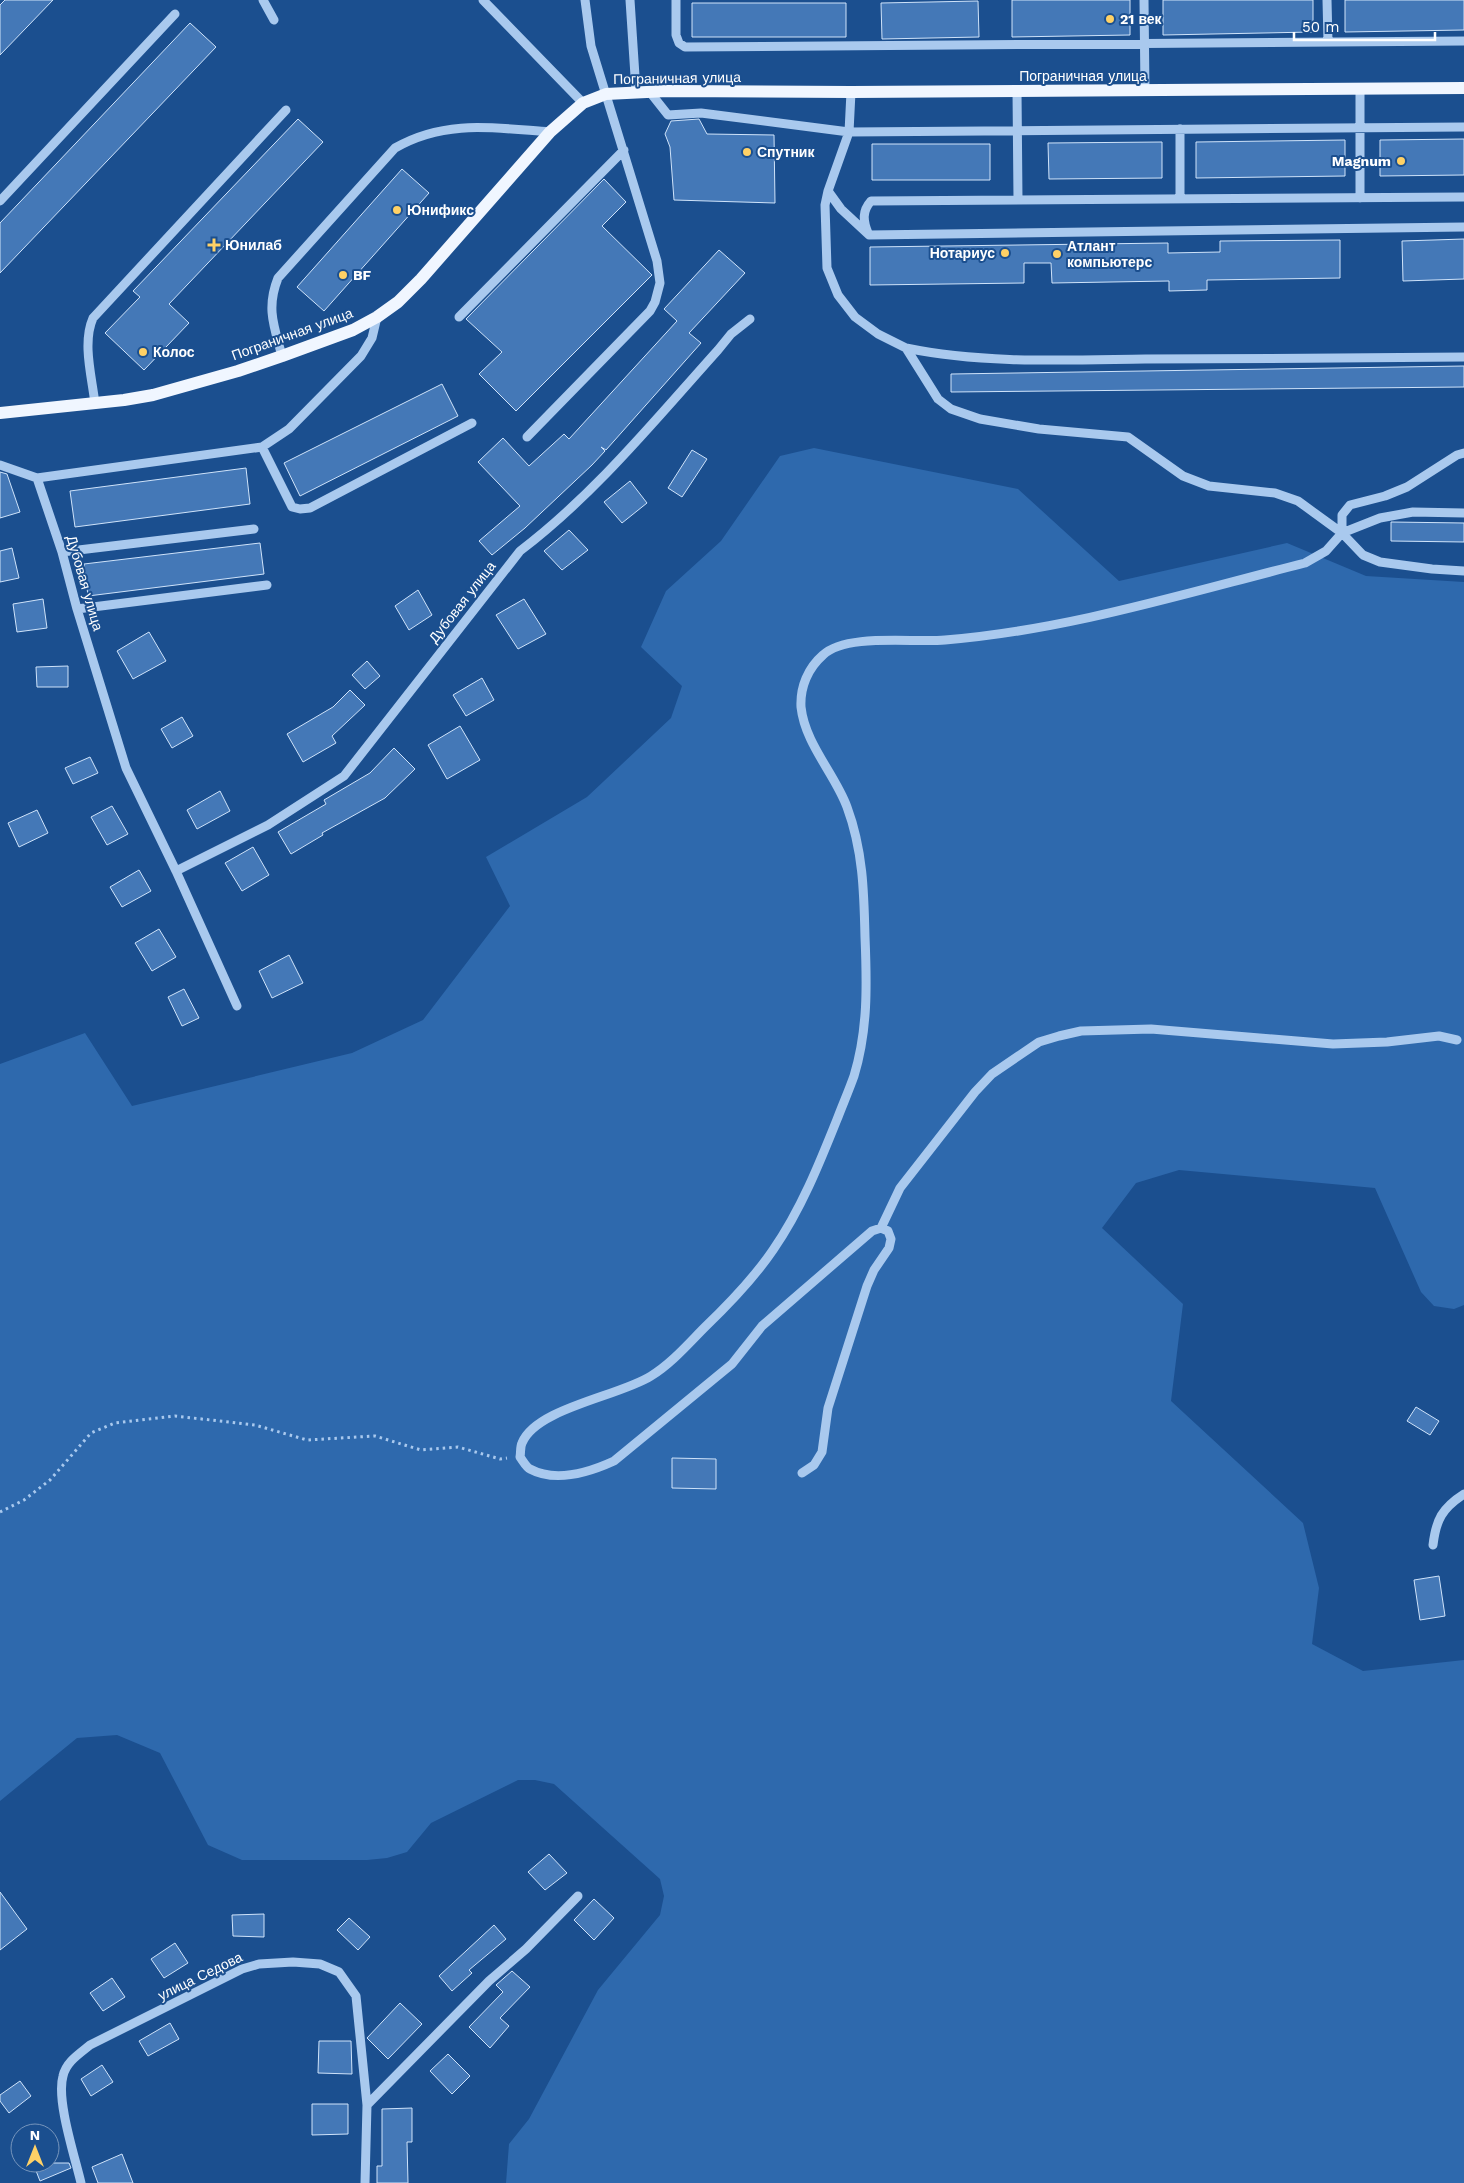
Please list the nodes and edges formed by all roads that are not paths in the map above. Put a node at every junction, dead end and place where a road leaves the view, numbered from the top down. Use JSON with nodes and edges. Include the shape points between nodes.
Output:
{"nodes":[{"id":1,"x":263,"y":0,"type":"edge"},
{"id":2,"x":483,"y":0,"type":"edge"},
{"id":3,"x":585,"y":0,"type":"edge"},
{"id":4,"x":630,"y":0,"type":"edge"},
{"id":5,"x":676,"y":0,"type":"edge"},
{"id":6,"x":1144,"y":0,"type":"edge"},
{"id":7,"x":1327,"y":0,"type":"edge"},
{"id":8,"x":175,"y":14,"type":"dead end"},
{"id":9,"x":274,"y":20,"type":"dead end"},
{"id":10,"x":1464,"y":40,"type":"edge"},
{"id":11,"x":1328,"y":42,"type":"junction"},
{"id":12,"x":1144,"y":44,"type":"junction"},
{"id":13,"x":1464,"y":88,"type":"edge"},
{"id":14,"x":1360,"y":89,"type":"junction"},
{"id":15,"x":1145,"y":90,"type":"junction"},
{"id":16,"x":642,"y":91,"type":"junction"},
{"id":17,"x":1017,"y":91,"type":"junction"},
{"id":18,"x":851,"y":92,"type":"junction"},
{"id":19,"x":606,"y":94,"type":"junction"},
{"id":20,"x":584,"y":103,"type":"junction"},
{"id":21,"x":286,"y":110,"type":"dead end"},
{"id":22,"x":1464,"y":127,"type":"edge"},
{"id":23,"x":1360,"y":128,"type":"junction"},
{"id":24,"x":1180,"y":129,"type":"junction"},
{"id":25,"x":1017,"y":131,"type":"junction"},
{"id":26,"x":550,"y":132,"type":"junction"},
{"id":27,"x":849,"y":132,"type":"junction"},
{"id":28,"x":624,"y":150,"type":"junction"},
{"id":29,"x":828,"y":191,"type":"junction"},
{"id":30,"x":1464,"y":197,"type":"edge"},
{"id":31,"x":1360,"y":198,"type":"junction"},
{"id":32,"x":1180,"y":199,"type":"junction"},
{"id":33,"x":1018,"y":200,"type":"junction"},
{"id":34,"x":0,"y":201,"type":"edge"},
{"id":35,"x":1464,"y":227,"type":"edge"},
{"id":36,"x":869,"y":235,"type":"junction"},
{"id":37,"x":458,"y":317,"type":"dead end"},
{"id":38,"x":376,"y":318,"type":"junction"},
{"id":39,"x":750,"y":319,"type":"dead end"},
{"id":40,"x":906,"y":348,"type":"junction"},
{"id":41,"x":282,"y":356,"type":"junction"},
{"id":42,"x":1464,"y":357,"type":"edge"},
{"id":43,"x":95,"y":404,"type":"junction"},
{"id":44,"x":0,"y":413,"type":"edge"},
{"id":45,"x":472,"y":423,"type":"dead end"},
{"id":46,"x":527,"y":437,"type":"dead end"},
{"id":47,"x":262,"y":447,"type":"junction"},
{"id":48,"x":1464,"y":453,"type":"edge"},
{"id":49,"x":0,"y":465,"type":"edge"},
{"id":50,"x":37,"y":478,"type":"junction"},
{"id":51,"x":1464,"y":513,"type":"edge"},
{"id":52,"x":254,"y":529,"type":"dead end"},
{"id":53,"x":1342,"y":533,"type":"junction"},
{"id":54,"x":62,"y":552,"type":"junction"},
{"id":55,"x":1464,"y":571,"type":"edge"},
{"id":56,"x":267,"y":585,"type":"dead end"},
{"id":57,"x":77,"y":609,"type":"junction"},
{"id":58,"x":176,"y":871,"type":"junction"},
{"id":59,"x":237,"y":1006,"type":"dead end"},
{"id":60,"x":1457,"y":1040,"type":"dead end"},
{"id":61,"x":881,"y":1228,"type":"junction"},
{"id":62,"x":802,"y":1473,"type":"dead end"},
{"id":63,"x":1464,"y":1494,"type":"edge"},
{"id":64,"x":1433,"y":1545,"type":"dead end"},
{"id":65,"x":578,"y":1896,"type":"dead end"},
{"id":66,"x":367,"y":2105,"type":"junction"},
{"id":67,"x":81,"y":2183,"type":"edge"},
{"id":68,"x":365,"y":2183,"type":"edge"}],
"edges":[{"from":1,"to":9,"type":"street"},
{"from":2,"to":20,"type":"street"},
{"from":3,"to":19,"type":"street","via":[[591,46]]},
{"from":4,"to":16,"type":"street"},
{"from":5,"to":12,"type":"street","via":[[676,34],[679,43],[685,47]]},
{"from":6,"to":12,"type":"street"},
{"from":7,"to":11,"type":"street"},
{"from":8,"to":34,"type":"street"},
{"from":10,"to":11,"type":"street"},
{"from":11,"to":12,"type":"street"},
{"from":12,"to":15,"type":"street"},
{"from":13,"to":14,"type":"main road","name":"Пограничная улица"},
{"from":14,"to":15,"type":"main road","name":"Пограничная улица"},
{"from":14,"to":23,"type":"street"},
{"from":15,"to":17,"type":"main road","name":"Пограничная улица"},
{"from":16,"to":18,"type":"main road","name":"Пограничная улица"},
{"from":16,"to":19,"type":"main road","name":"Пограничная улица"},
{"from":16,"to":27,"type":"street","via":[[668,115],[701,113]]},
{"from":17,"to":18,"type":"main road","name":"Пограничная улица"},
{"from":17,"to":25,"type":"street"},
{"from":18,"to":27,"type":"street"},
{"from":19,"to":20,"type":"main road","name":"Пограничная улица"},
{"from":19,"to":28,"type":"street"},
{"from":20,"to":26,"type":"main road","name":"Пограничная улица"},
{"from":21,"to":43,"type":"street","via":[[93,318],[88,341]]},
{"from":22,"to":23,"type":"street"},
{"from":23,"to":24,"type":"street"},
{"from":23,"to":31,"type":"street"},
{"from":24,"to":25,"type":"street"},
{"from":24,"to":32,"type":"street"},
{"from":25,"to":27,"type":"street"},
{"from":25,"to":33,"type":"street"},
{"from":26,"to":38,"type":"main road","name":"Пограничная улица","via":[[422,279]]},
{"from":26,"to":41,"type":"street","via":[[474,126],[433,132],[395,148],[278,278],[270,312]]},
{"from":27,"to":29,"type":"street"},
{"from":28,"to":37,"type":"street"},
{"from":28,"to":46,"type":"street","via":[[657,261],[660,283],[655,302],[650,311]]},
{"from":29,"to":36,"type":"street","via":[[841,209]]},
{"from":29,"to":40,"type":"street","via":[[825,205],[828,268],[838,295],[855,318]]},
{"from":30,"to":31,"type":"street"},
{"from":31,"to":32,"type":"street"},
{"from":32,"to":33,"type":"street"},
{"from":33,"to":36,"type":"street","via":[[871,201],[864,215]]},
{"from":35,"to":36,"type":"street"},
{"from":38,"to":41,"type":"main road","name":"Пограничная улица"},
{"from":38,"to":47,"type":"street","via":[[372,338],[361,356],[289,429]]},
{"from":39,"to":58,"type":"street","name":"Дубовая улица","via":[[731,334],[605,476],[520,551],[344,776],[268,826]]},
{"from":40,"to":42,"type":"street","via":[[981,358]]},
{"from":40,"to":53,"type":"street","via":[[938,398],[951,410],[980,419],[1038,429],[1128,437],[1183,476],[1209,486],[1275,493],[1298,501]]},
{"from":41,"to":43,"type":"main road","name":"Пограничная улица","via":[[152,395]]},
{"from":43,"to":44,"type":"main road","name":"Пограничная улица"},
{"from":45,"to":47,"type":"street","via":[[310,508],[292,508]]},
{"from":47,"to":50,"type":"street"},
{"from":48,"to":53,"type":"street","via":[[1408,487],[1350,505],[1342,515]]},
{"from":49,"to":50,"type":"street"},
{"from":50,"to":54,"type":"street","name":"Дубовая улица"},
{"from":51,"to":53,"type":"street","via":[[1413,512],[1380,518]]},
{"from":52,"to":54,"type":"street"},
{"from":53,"to":55,"type":"street","via":[[1363,555],[1380,562]]},
{"from":53,"to":61,"type":"street","via":[[1326,551],[1305,563],[1055,626],[950,640],[867,641],[825,652],[810,670],[802,688],[801,708],[807,731],[846,802],[864,875],[867,1001],[854,1076],[825,1150],[799,1204],[774,1249],[738,1295],[676,1357],[650,1377],[577,1404],[531,1430],[522,1443],[520,1457],[528,1469],[569,1475],[594,1470],[614,1461],[732,1364],[762,1326],[872,1230]]},
{"from":54,"to":57,"type":"street","name":"Дубовая улица"},
{"from":56,"to":57,"type":"street"},
{"from":57,"to":58,"type":"street","name":"Дубовая улица","via":[[126,768]]},
{"from":58,"to":59,"type":"street","name":"Дубовая улица"},
{"from":60,"to":61,"type":"street","via":[[1439,1036],[1333,1044],[1151,1029],[1081,1032],[1038,1042],[992,1074],[975,1092],[900,1188]]},
{"from":61,"to":62,"type":"street","via":[[891,1239],[889,1248],[867,1286],[828,1408],[822,1452],[814,1465]]},
{"from":63,"to":64,"type":"street","via":[[1446,1508],[1436,1526]]},
{"from":65,"to":66,"type":"street"},
{"from":66,"to":67,"type":"street","name":"улица Седова","via":[[356,1996],[339,1972],[320,1964],[260,1964],[242,1969],[90,2045],[72,2059],[63,2076],[62,2100]]},
{"from":66,"to":68,"type":"street","name":"улица Седова"}]}
